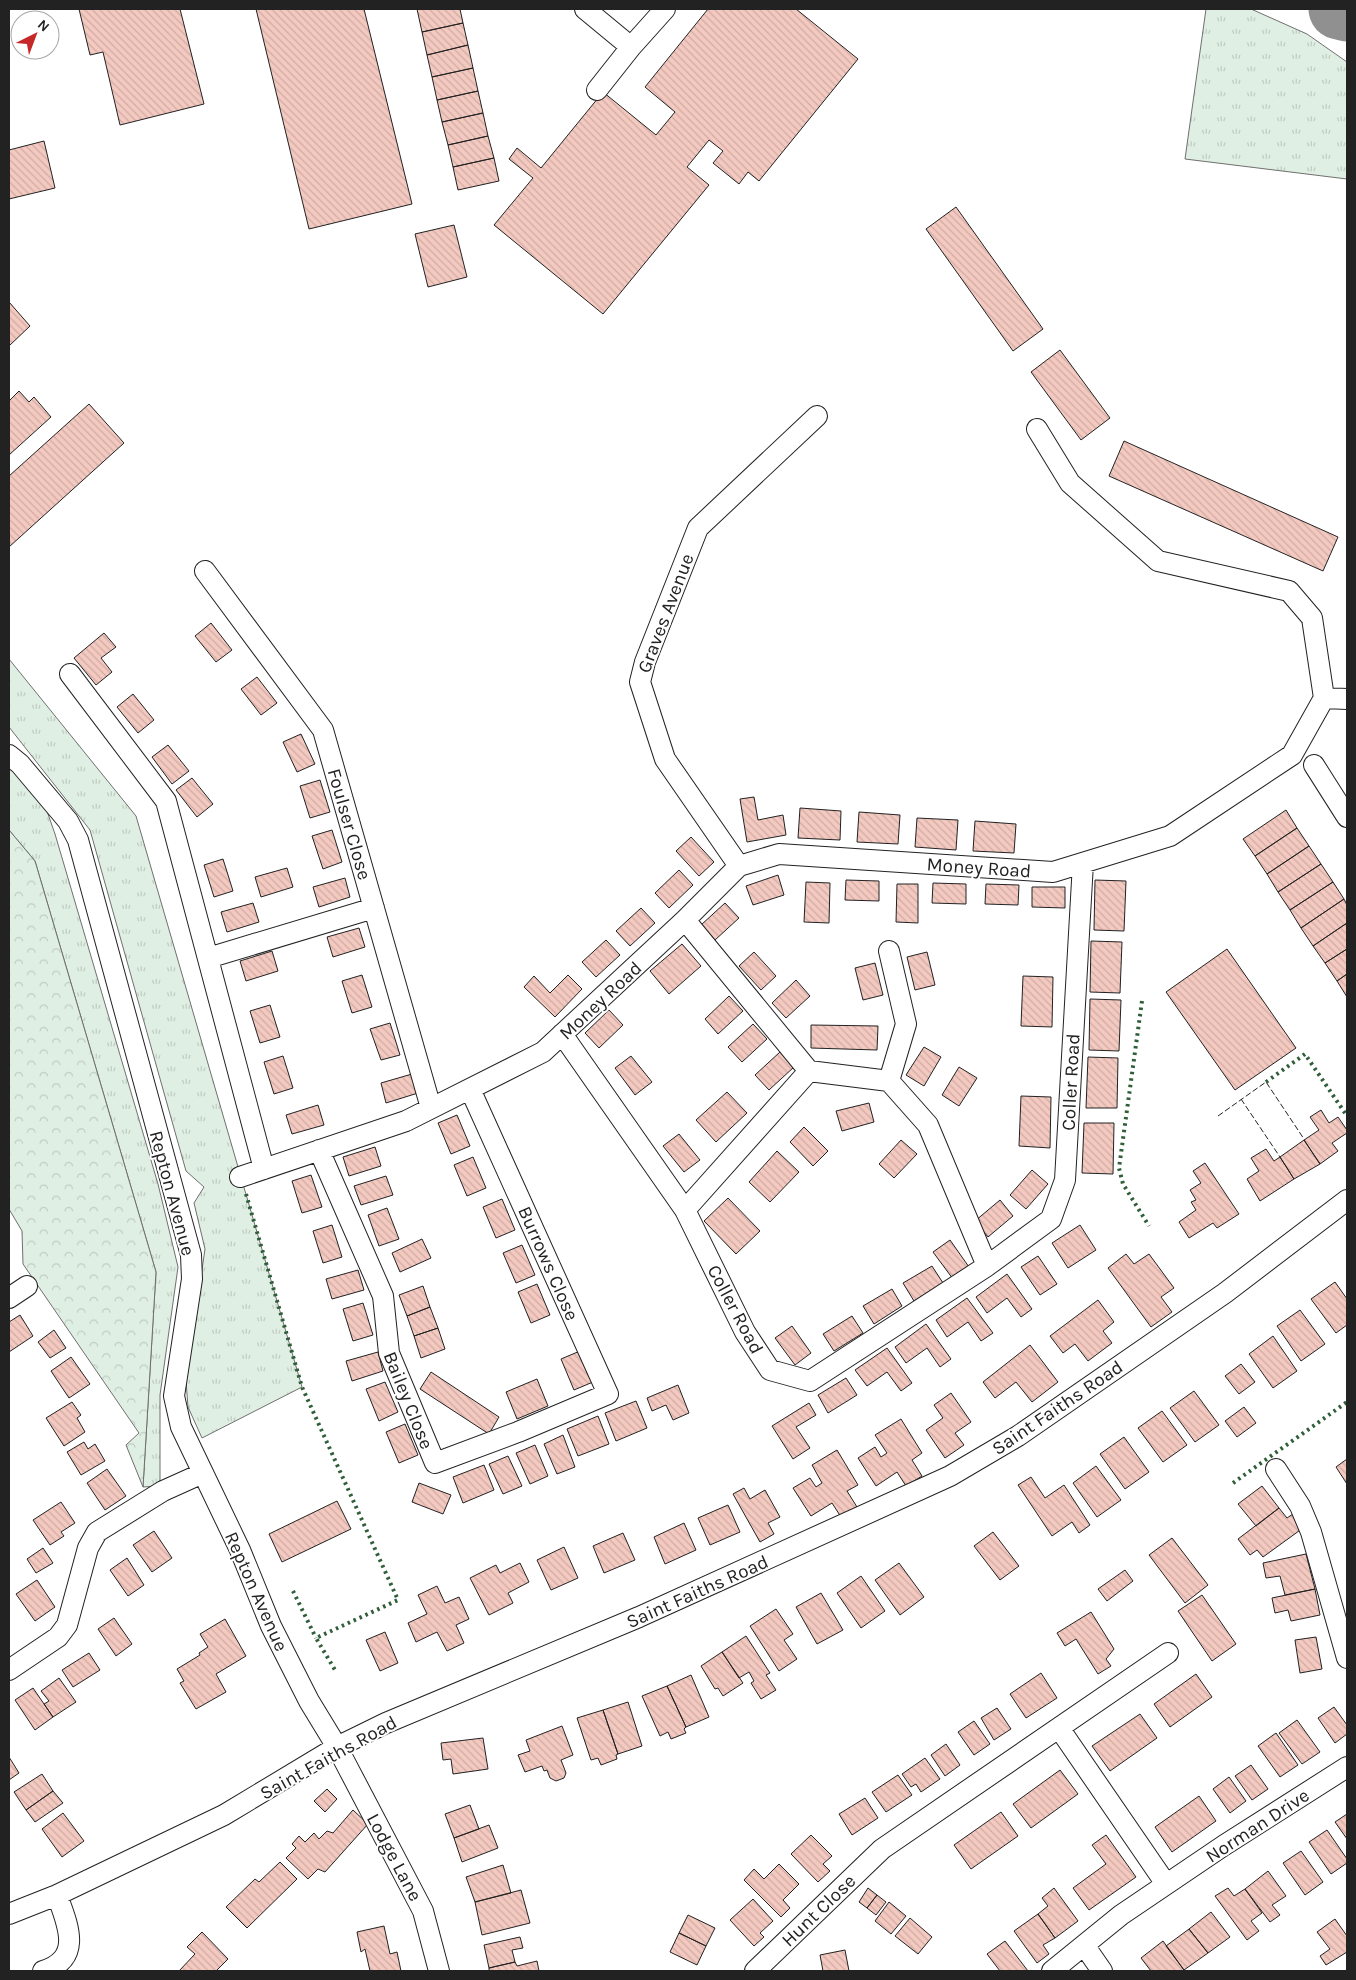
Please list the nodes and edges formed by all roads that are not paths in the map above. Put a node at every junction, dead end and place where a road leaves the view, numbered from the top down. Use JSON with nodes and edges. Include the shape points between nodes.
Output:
{"nodes":[{"id":1,"x":586,"y":9,"type":"edge"},
{"id":2,"x":665,"y":9,"type":"edge"},
{"id":3,"x":631,"y":47,"type":"junction"},
{"id":4,"x":597,"y":90,"type":"dead end"},
{"id":5,"x":817,"y":416,"type":"dead end"},
{"id":6,"x":1037,"y":428,"type":"dead end"},
{"id":7,"x":205,"y":570,"type":"dead end"},
{"id":8,"x":70,"y":674,"type":"dead end"},
{"id":9,"x":1324,"y":698,"type":"junction"},
{"id":10,"x":1347,"y":699,"type":"edge"},
{"id":11,"x":9,"y":755,"type":"edge"},
{"id":12,"x":1314,"y":765,"type":"dead end"},
{"id":13,"x":1347,"y":816,"type":"edge"},
{"id":14,"x":1082,"y":863,"type":"junction"},
{"id":15,"x":739,"y":866,"type":"junction"},
{"id":16,"x":374,"y":908,"type":"junction"},
{"id":17,"x":686,"y":920,"type":"junction"},
{"id":18,"x":889,"y":952,"type":"dead end"},
{"id":19,"x":208,"y":958,"type":"junction"},
{"id":20,"x":562,"y":1034,"type":"junction"},
{"id":21,"x":809,"y":1071,"type":"junction"},
{"id":22,"x":889,"y":1081,"type":"junction"},
{"id":23,"x":470,"y":1089,"type":"junction"},
{"id":24,"x":431,"y":1108,"type":"junction"},
{"id":25,"x":319,"y":1150,"type":"junction"},
{"id":26,"x":264,"y":1169,"type":"junction"},
{"id":27,"x":240,"y":1177,"type":"dead end"},
{"id":28,"x":1347,"y":1200,"type":"edge"},
{"id":29,"x":685,"y":1210,"type":"junction"},
{"id":30,"x":987,"y":1266,"type":"junction"},
{"id":31,"x":28,"y":1286,"type":"dead end"},
{"id":32,"x":9,"y":1298,"type":"edge"},
{"id":33,"x":565,"y":1414,"type":"joint"},
{"id":34,"x":1276,"y":1469,"type":"dead end"},
{"id":35,"x":203,"y":1473,"type":"junction"},
{"id":36,"x":1168,"y":1653,"type":"dead end"},
{"id":37,"x":1347,"y":1658,"type":"edge"},
{"id":38,"x":9,"y":1670,"type":"edge"},
{"id":39,"x":1059,"y":1728,"type":"junction"},
{"id":40,"x":337,"y":1748,"type":"junction"},
{"id":41,"x":1347,"y":1767,"type":"edge"},
{"id":42,"x":1166,"y":1884,"type":"junction"},
{"id":43,"x":57,"y":1895,"type":"junction"},
{"id":44,"x":9,"y":1914,"type":"edge"},
{"id":45,"x":1084,"y":1945,"type":"junction"},
{"id":46,"x":43,"y":1971,"type":"edge"},
{"id":47,"x":440,"y":1971,"type":"edge"},
{"id":48,"x":755,"y":1971,"type":"edge"},
{"id":49,"x":1052,"y":1971,"type":"edge"},
{"id":50,"x":1102,"y":1971,"type":"edge"}],
"edges":[{"from":1,"to":3,"type":"street"},
{"from":2,"to":3,"type":"street"},
{"from":3,"to":4,"type":"street"},
{"from":5,"to":15,"type":"street","name":"Graves Avenue","via":[[698,528],[640,682],[665,759]]},
{"from":6,"to":9,"type":"street","via":[[1070,483],[1158,561],[1289,592],[1312,618]]},
{"from":7,"to":16,"type":"street","name":"Foulser Close","via":[[323,730]]},
{"from":8,"to":19,"type":"street","via":[[166,801]]},
{"from":9,"to":10,"type":"street"},
{"from":9,"to":14,"type":"street","name":"Money Road","via":[[1292,755],[1170,836]]},
{"from":11,"to":35,"type":"street","name":"Repton Avenue","via":[[68,820],[78,840],[191,1255],[192,1279],[174,1396],[181,1427]]},
{"from":12,"to":13,"type":"street"},
{"from":14,"to":15,"type":"street","name":"Money Road","via":[[1053,872],[779,854]]},
{"from":14,"to":30,"type":"street","name":"Coller Road","via":[[1065,1180],[1051,1219]]},
{"from":15,"to":17,"type":"street","name":"Money Road"},
{"from":16,"to":19,"type":"street"},
{"from":16,"to":24,"type":"street","name":"Foulser Close"},
{"from":17,"to":20,"type":"street","name":"Money Road"},
{"from":17,"to":21,"type":"street"},
{"from":18,"to":22,"type":"street","via":[[906,1024]]},
{"from":19,"to":26,"type":"street"},
{"from":20,"to":23,"type":"street","name":"Money Road","via":[[543,1052]]},
{"from":20,"to":29,"type":"street","name":"Coller Road"},
{"from":21,"to":22,"type":"street"},
{"from":21,"to":29,"type":"street"},
{"from":22,"to":30,"type":"street","via":[[928,1125]]},
{"from":23,"to":24,"type":"street","name":"Money Road"},
{"from":23,"to":33,"type":"street","name":"Burrows Close","via":[[608,1394]]},
{"from":24,"to":25,"type":"street","name":"Money Road","via":[[406,1121]]},
{"from":25,"to":26,"type":"street","name":"Money Road"},
{"from":25,"to":33,"type":"street","name":"Bailey Close","via":[[383,1296],[389,1353],[434,1463]]},
{"from":26,"to":27,"type":"street","name":"Money Road"},
{"from":28,"to":40,"type":"street","name":"Saint Faiths Road","via":[[1225,1293],[1018,1436],[950,1476],[639,1617],[386,1723]]},
{"from":29,"to":30,"type":"street","name":"Coller Road","via":[[745,1332],[770,1370],[810,1381]]},
{"from":31,"to":32,"type":"street"},
{"from":34,"to":37,"type":"street","via":[[1300,1506],[1311,1532]]},
{"from":35,"to":38,"type":"street","via":[[157,1495],[97,1532],[88,1548],[67,1625],[58,1637]]},
{"from":35,"to":40,"type":"street","name":"Repton Avenue","via":[[240,1550],[271,1626]]},
{"from":36,"to":39,"type":"street"},
{"from":39,"to":42,"type":"street"},
{"from":39,"to":48,"type":"street","name":"Hunt Close","via":[[882,1849]]},
{"from":40,"to":43,"type":"street","name":"Saint Faiths Road","via":[[224,1814]]},
{"from":40,"to":47,"type":"street","name":"Lodge Lane","via":[[424,1911]]},
{"from":41,"to":42,"type":"street","name":"Norman Drive"},
{"from":42,"to":45,"type":"street","name":"Norman Drive"},
{"from":43,"to":44,"type":"street","name":"Saint Faiths Road"},
{"from":43,"to":46,"type":"street","via":[[69,1928],[69,1945],[63,1960]]},
{"from":45,"to":49,"type":"street","name":"Norman Drive"},
{"from":45,"to":50,"type":"street"}]}
